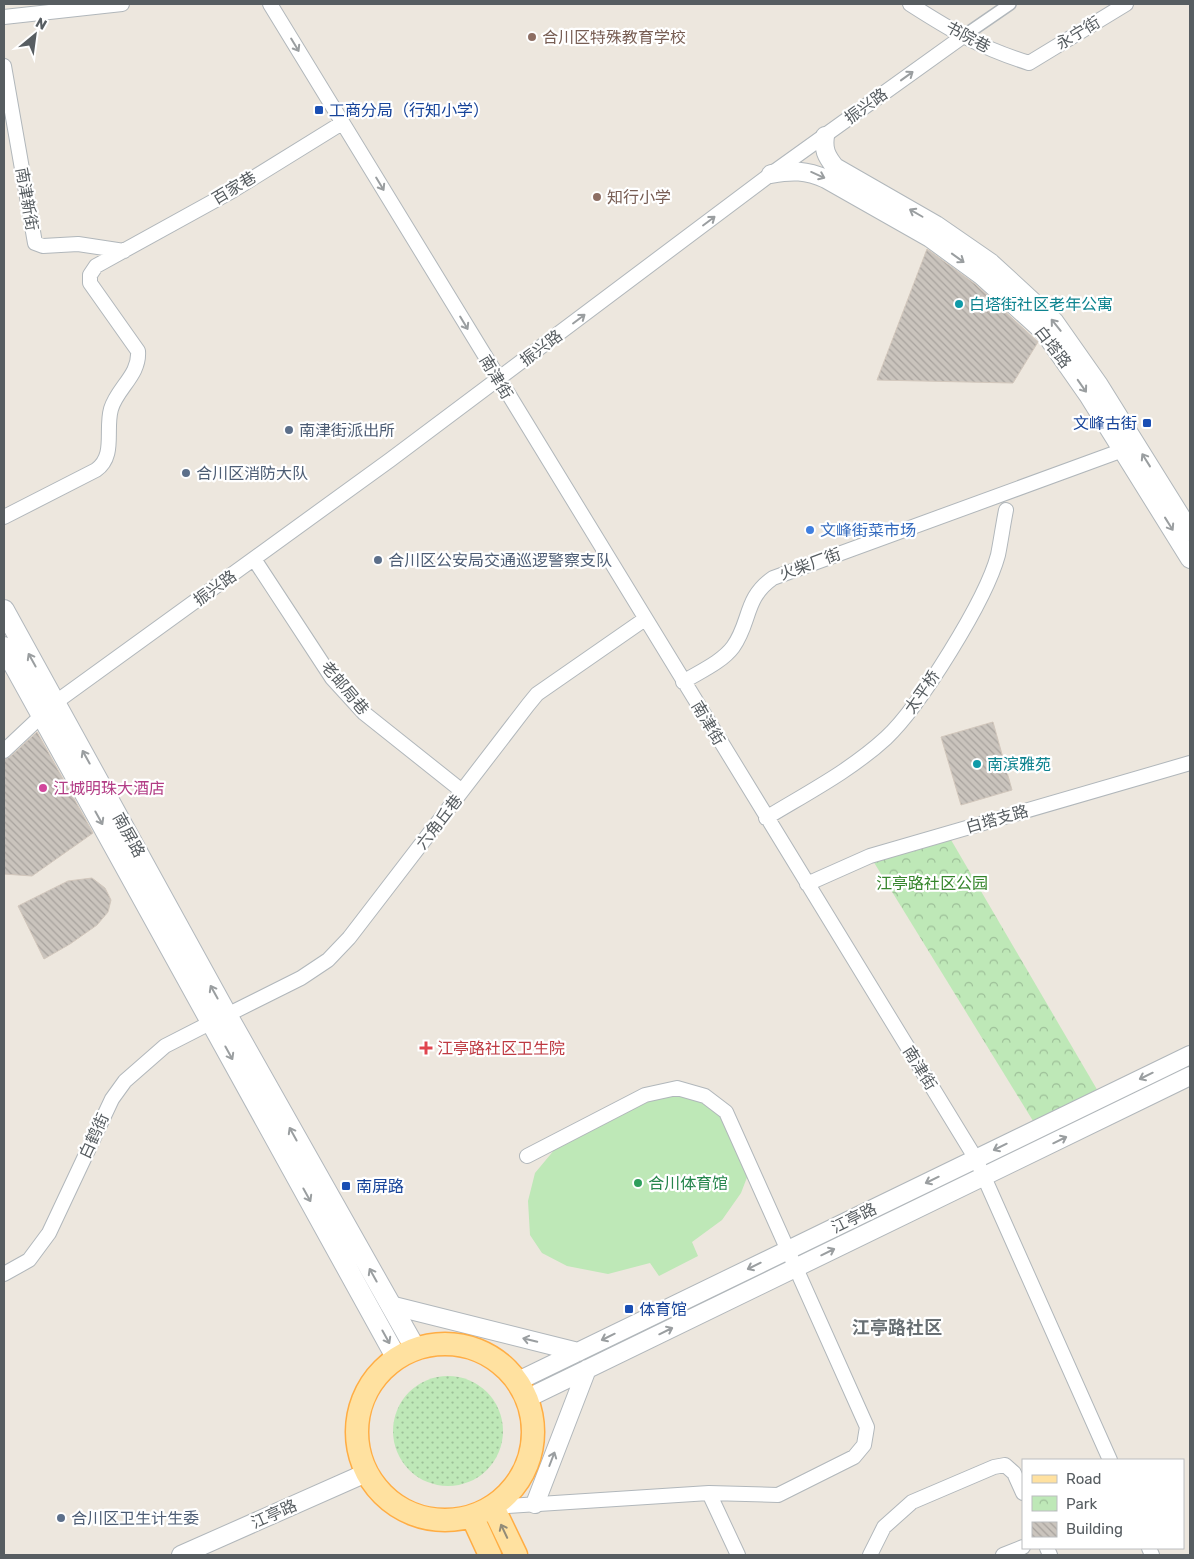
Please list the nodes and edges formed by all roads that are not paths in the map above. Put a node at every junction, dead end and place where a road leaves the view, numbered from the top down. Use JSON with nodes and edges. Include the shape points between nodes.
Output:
{"nodes":[{"id":1,"x":122,"y":4,"type":"edge"},
{"id":2,"x":270,"y":4,"type":"edge"},
{"id":3,"x":910,"y":4,"type":"edge"},
{"id":4,"x":1010,"y":4,"type":"edge"},
{"id":5,"x":1126,"y":4,"type":"edge"},
{"id":6,"x":4,"y":17,"type":"edge"},
{"id":7,"x":962,"y":37,"type":"junction"},
{"id":8,"x":1029,"y":63,"type":"joint"},
{"id":9,"x":4,"y":66,"type":"edge"},
{"id":10,"x":342,"y":123,"type":"junction"},
{"id":11,"x":825,"y":136,"type":"junction"},
{"id":12,"x":771,"y":174,"type":"junction"},
{"id":13,"x":124,"y":251,"type":"junction"},
{"id":14,"x":498,"y":380,"type":"junction"},
{"id":15,"x":1123,"y":450,"type":"junction"},
{"id":16,"x":1006,"y":510,"type":"dead end"},
{"id":17,"x":4,"y":517,"type":"edge"},
{"id":18,"x":1190,"y":531,"type":"edge"},
{"id":19,"x":1190,"y":558,"type":"edge"},
{"id":20,"x":254,"y":559,"type":"junction"},
{"id":21,"x":4,"y":610,"type":"edge"},
{"id":22,"x":644,"y":619,"type":"junction"},
{"id":23,"x":4,"y":647,"type":"edge"},
{"id":24,"x":683,"y":682,"type":"junction"},
{"id":25,"x":49,"y":708,"type":"junction"},
{"id":26,"x":4,"y":750,"type":"edge"},
{"id":27,"x":1190,"y":763,"type":"edge"},
{"id":28,"x":462,"y":791,"type":"junction"},
{"id":29,"x":766,"y":818,"type":"junction"},
{"id":30,"x":807,"y":884,"type":"junction"},
{"id":31,"x":219,"y":1018,"type":"junction"},
{"id":32,"x":1190,"y":1055,"type":"edge"},
{"id":33,"x":1190,"y":1076,"type":"edge"},
{"id":34,"x":527,"y":1156,"type":"dead end"},
{"id":35,"x":976,"y":1159,"type":"junction"},
{"id":36,"x":984,"y":1176,"type":"junction"},
{"id":37,"x":787,"y":1250,"type":"junction"},
{"id":38,"x":795,"y":1268,"type":"junction"},
{"id":39,"x":4,"y":1274,"type":"edge"},
{"id":40,"x":390,"y":1305,"type":"junction"},
{"id":41,"x":406,"y":1352,"type":"junction"},
{"id":42,"x":578,"y":1352,"type":"junction"},
{"id":43,"x":587,"y":1370,"type":"junction"},
{"id":44,"x":523,"y":1390,"type":"junction"},
{"id":45,"x":1110,"y":1459,"type":"edge"},
{"id":46,"x":366,"y":1473,"type":"junction"},
{"id":47,"x":1022,"y":1491,"type":"edge"},
{"id":48,"x":709,"y":1493,"type":"junction"},
{"id":49,"x":535,"y":1504,"type":"junction"},
{"id":50,"x":493,"y":1507,"type":"junction"},
{"id":51,"x":472,"y":1516,"type":"junction"},
{"id":52,"x":1022,"y":1547,"type":"edge"},
{"id":53,"x":181,"y":1555,"type":"edge"},
{"id":54,"x":490,"y":1555,"type":"edge"},
{"id":55,"x":516,"y":1555,"type":"edge"},
{"id":56,"x":738,"y":1555,"type":"edge"},
{"id":57,"x":870,"y":1555,"type":"edge"},
{"id":58,"x":1003,"y":1555,"type":"edge"}],
"edges":[{"from":1,"to":6,"type":"street"},
{"from":2,"to":10,"type":"street","name":"南津街","one_way":true},
{"from":3,"to":7,"type":"street","name":"书院巷"},
{"from":4,"to":7,"type":"street","name":"振兴路"},
{"from":5,"to":8,"type":"street","name":"永宁街"},
{"from":7,"to":8,"type":"street","name":"书院巷"},
{"from":11,"to":7,"type":"street","name":"振兴路","one_way":true},
{"from":9,"to":13,"type":"street","name":"南津新街","via":[[35,243],[43,246],[93,245]]},
{"from":10,"to":13,"type":"street","name":"百家巷","via":[[232,191]]},
{"from":10,"to":14,"type":"street","name":"南津街","one_way":true},
{"from":11,"to":12,"type":"street","name":"振兴路"},
{"from":18,"to":11,"type":"street","name":"白塔路","one_way":true,"via":[[1099,385],[1054,321],[991,263],[936,224],[835,166],[827,157]]},
{"from":14,"to":12,"type":"street","name":"振兴路","one_way":true},
{"from":12,"to":15,"type":"street","name":"白塔路","one_way":true,"via":[[794,170],[826,179],[930,238],[982,276],[1044,332]]},
{"from":13,"to":17,"type":"street","name":"百家巷","via":[[101,261],[90,275],[90,283],[138,351],[134,370],[112,404],[105,464]]},
{"from":14,"to":20,"type":"street","name":"振兴路"},
{"from":14,"to":22,"type":"street","name":"南津街"},
{"from":15,"to":19,"type":"street","name":"白塔路","one_way":true},
{"from":15,"to":24,"type":"street","name":"火柴厂街","via":[[773,578],[764,584],[751,602],[732,649]]},
{"from":16,"to":29,"type":"street","name":"太平桥","via":[[998,555],[984,590],[943,662],[906,714],[887,737],[853,765]]},
{"from":20,"to":25,"type":"street","name":"振兴路"},
{"from":20,"to":28,"type":"street","name":"老邮局巷","via":[[339,685],[364,713]]},
{"from":25,"to":21,"type":"main road","name":"南屏路","one_way":true},
{"from":22,"to":24,"type":"street","name":"南津街"},
{"from":22,"to":28,"type":"street","name":"六角丘巷","via":[[538,694]]},
{"from":23,"to":25,"type":"main road","name":"南屏路"},
{"from":24,"to":29,"type":"street","name":"南津街"},
{"from":25,"to":26,"type":"street","name":"振兴路"},
{"from":25,"to":31,"type":"main road","name":"南屏路"},
{"from":27,"to":30,"type":"street","name":"白塔支路","via":[[870,856]]},
{"from":28,"to":31,"type":"street","name":"六角丘巷","via":[[349,938],[328,960],[301,978]]},
{"from":29,"to":30,"type":"street","name":"南津街"},
{"from":30,"to":35,"type":"street","name":"南津街"},
{"from":31,"to":39,"type":"street","name":"白鹤街","via":[[165,1046],[125,1081],[112,1099],[49,1233],[29,1260]]},
{"from":40,"to":31,"type":"main road","name":"南屏路","one_way":true},
{"from":31,"to":41,"type":"main road","name":"南屏路","one_way":true},
{"from":32,"to":35,"type":"street","name":"江亭路","one_way":true},
{"from":36,"to":33,"type":"street","name":"江亭路","one_way":true},
{"from":34,"to":37,"type":"street","via":[[645,1095],[677,1088],[705,1096],[726,1112]]},
{"from":35,"to":36,"type":"street","name":"南津街"},
{"from":35,"to":37,"type":"street","name":"江亭路","one_way":true},
{"from":38,"to":36,"type":"street","name":"江亭路","one_way":true},
{"from":36,"to":45,"type":"street","name":"南津街"},
{"from":37,"to":38,"type":"street"},
{"from":37,"to":42,"type":"street","name":"江亭路","one_way":true},
{"from":43,"to":38,"type":"street","name":"江亭路","one_way":true},
{"from":38,"to":48,"type":"street","via":[[867,1427],[864,1445],[854,1458],[778,1495]]},
{"from":40,"to":41,"type":"main road","name":"南屏路"},
{"from":42,"to":40,"type":"street","one_way":true},
{"from":41,"to":44,"type":"main road","via":[[430,1344],[455,1345],[482,1352],[505,1368]]},
{"from":41,"to":46,"type":"main road","via":[[369,1386],[360,1407],[356,1430],[358,1452]]},
{"from":42,"to":44,"type":"street","name":"江亭路"},
{"from":43,"to":44,"type":"street","name":"江亭路"},
{"from":49,"to":43,"type":"street","one_way":true},
{"from":44,"to":50,"type":"main road","via":[[533,1440],[527,1466],[513,1489]]},
{"from":46,"to":51,"type":"main road","via":[[395,1506],[415,1515],[436,1520]]},
{"from":46,"to":53,"type":"street","name":"江亭路"},
{"from":47,"to":57,"type":"street","via":[[1014,1473],[1005,1466],[994,1467],[912,1502],[884,1527]]},
{"from":48,"to":49,"type":"street"},
{"from":48,"to":56,"type":"street"},
{"from":49,"to":50,"type":"street"},
{"from":50,"to":51,"type":"main road"},
{"from":55,"to":50,"type":"main road","one_way":true},
{"from":51,"to":54,"type":"main road"},
{"from":52,"to":58,"type":"street"}]}
